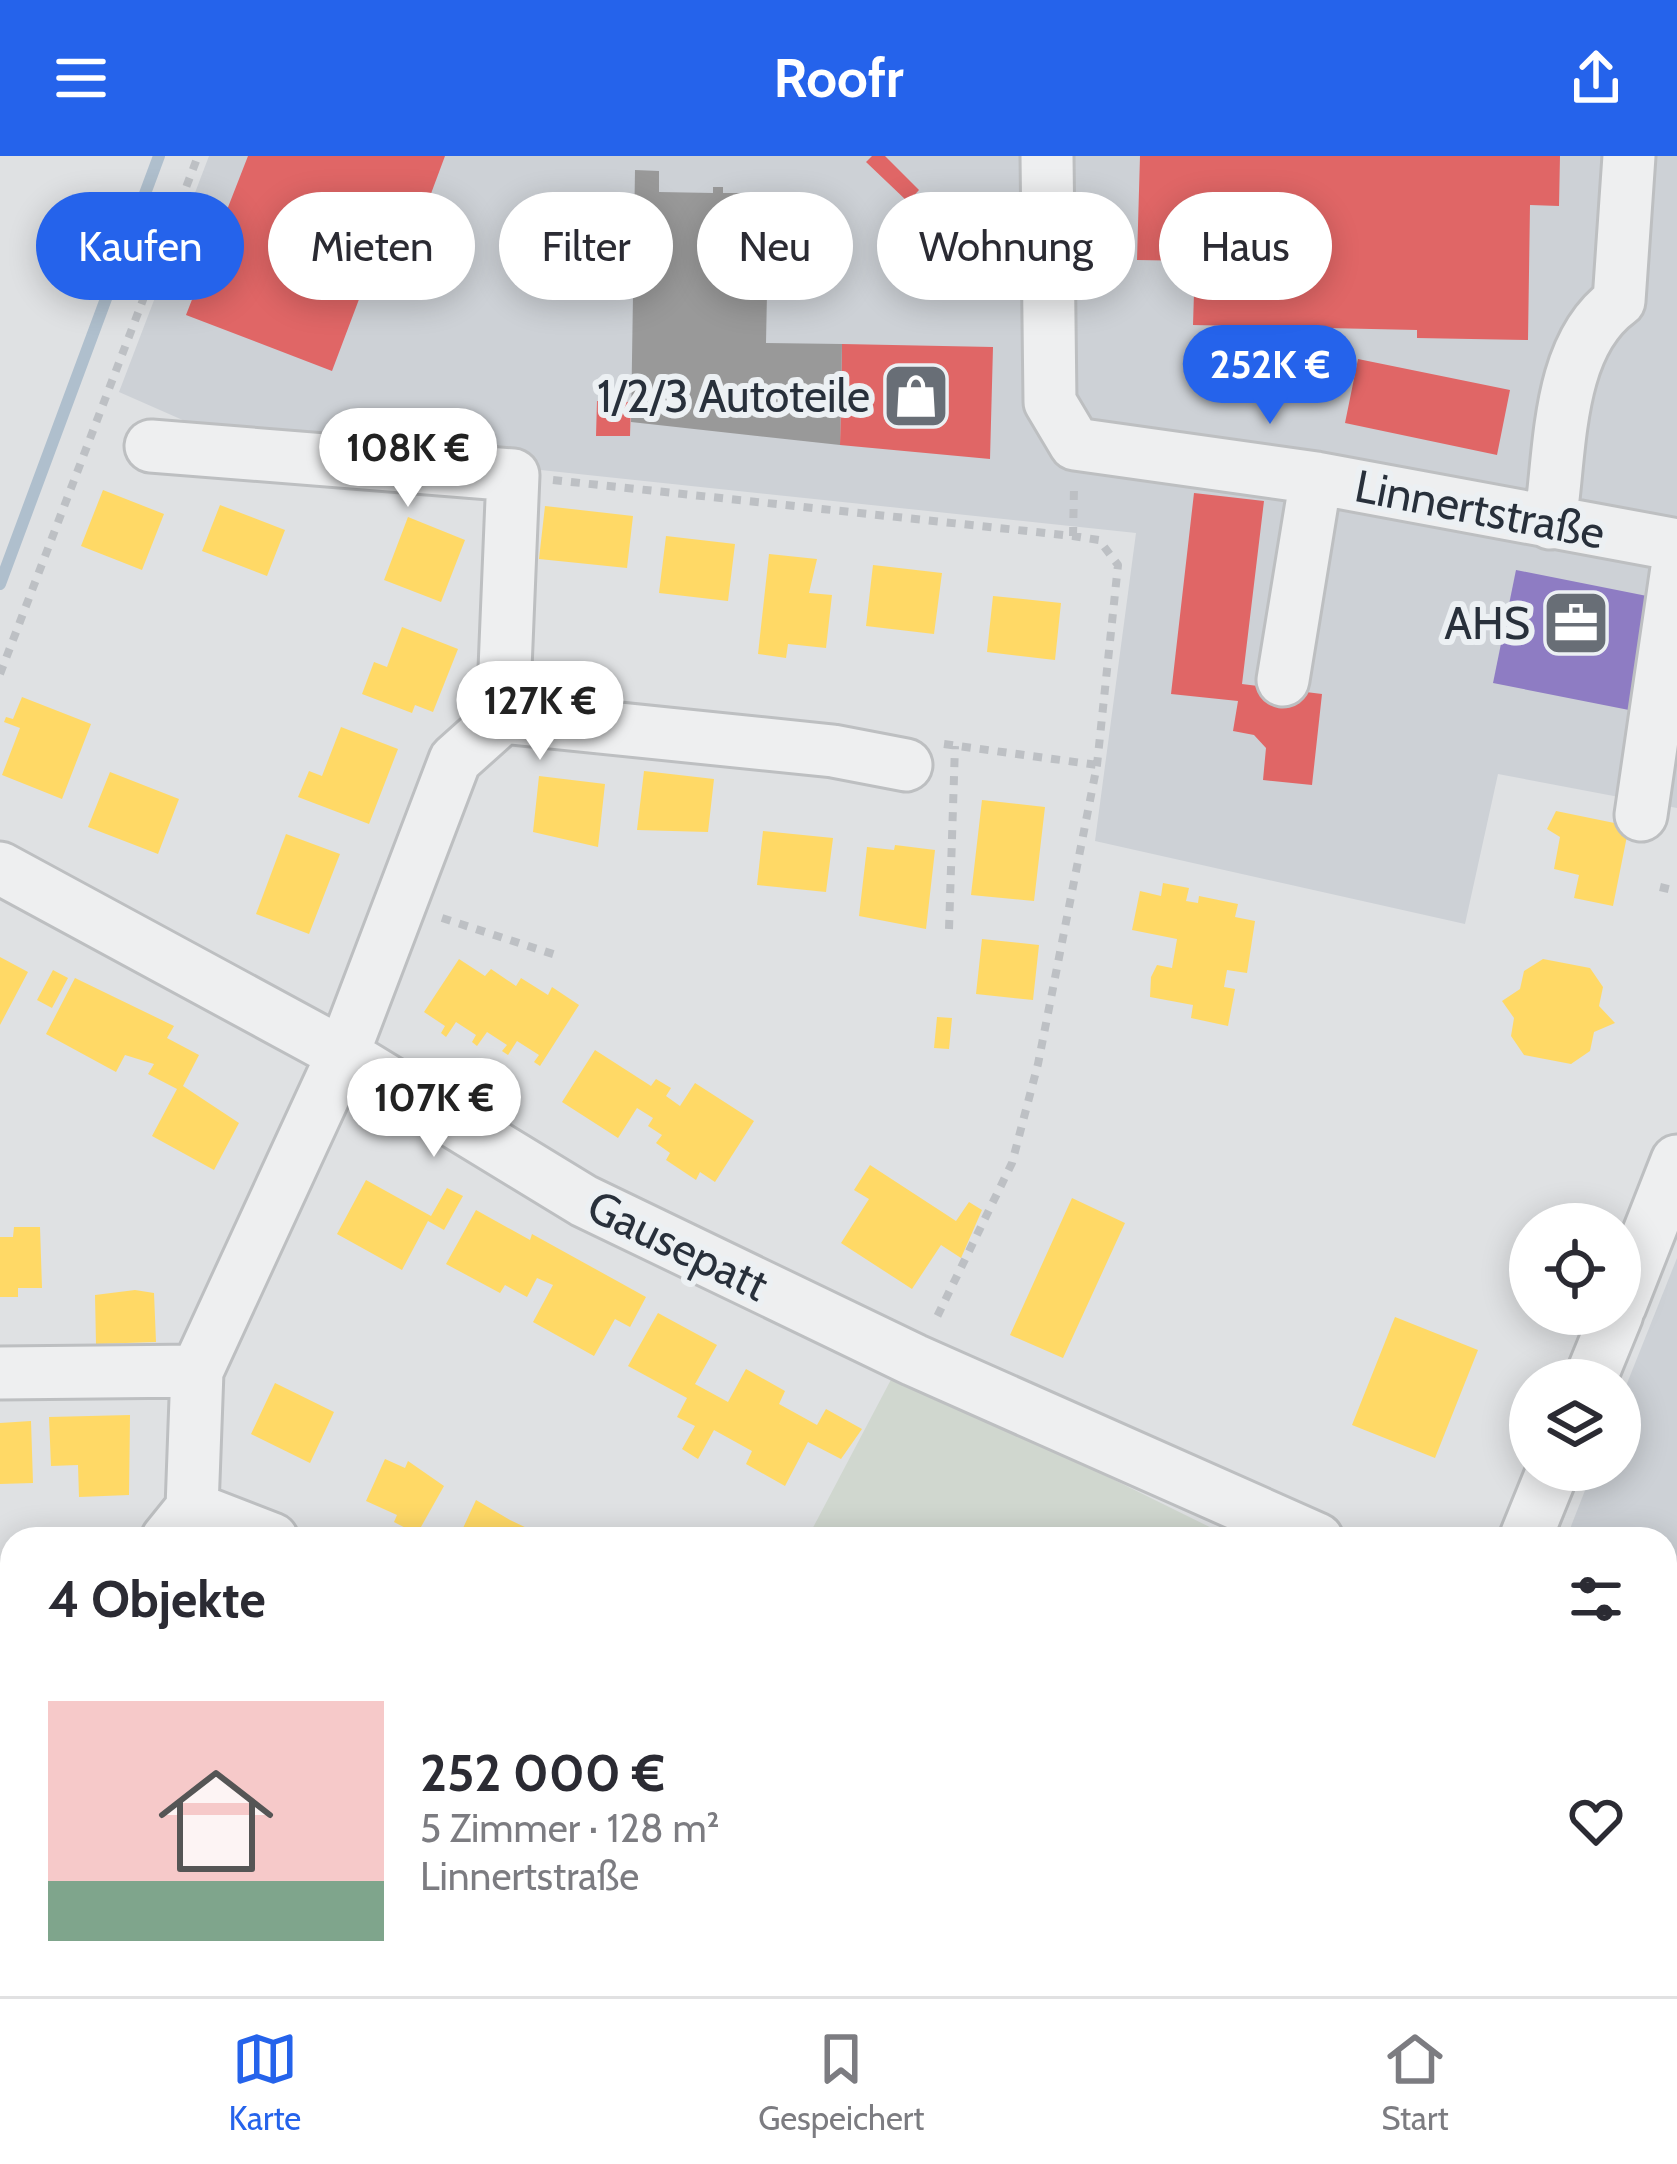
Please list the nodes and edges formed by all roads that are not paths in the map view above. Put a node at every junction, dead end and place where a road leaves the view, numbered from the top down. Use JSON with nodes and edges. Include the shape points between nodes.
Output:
{"nodes":[{"id":1,"x":1047,"y":156,"type":"edge"},
{"id":2,"x":1629,"y":156,"type":"edge"},
{"id":3,"x":151,"y":446,"type":"dead end"},
{"id":4,"x":1316,"y":478,"type":"junction"},
{"id":5,"x":1550,"y":523,"type":"junction"},
{"id":6,"x":1677,"y":545,"type":"edge"},
{"id":7,"x":1677,"y":568,"type":"edge"},
{"id":8,"x":1283,"y":680,"type":"dead end"},
{"id":9,"x":503,"y":717,"type":"junction"},
{"id":10,"x":906,"y":765,"type":"road end"},
{"id":11,"x":1641,"y":815,"type":"dead end"},
{"id":12,"x":0,"y":868,"type":"edge"},
{"id":13,"x":343,"y":1054,"type":"junction"},
{"id":14,"x":1675,"y":1173,"type":"edge"},
{"id":15,"x":1641,"y":1255,"type":"edge"},
{"id":16,"x":196,"y":1371,"type":"junction"},
{"id":17,"x":0,"y":1372,"type":"edge"},
{"id":18,"x":1544,"y":1491,"type":"edge"},
{"id":19,"x":179,"y":1524,"type":"edge"},
{"id":20,"x":1290,"y":1527,"type":"edge"},
{"id":21,"x":1530,"y":1527,"type":"edge"}],
"edges":[{"from":1,"to":4,"type":"street","name":"Linnertstraße","via":[[1050,402],[1075,444]]},
{"from":2,"to":5,"type":"street","via":[[1619,301],[1595,319],[1575,358]]},
{"from":3,"to":9,"type":"street","via":[[513,475]]},
{"from":4,"to":5,"type":"street","name":"Linnertstraße"},
{"from":4,"to":8,"type":"street"},
{"from":5,"to":6,"type":"street","name":"Linnertstraße"},
{"from":7,"to":11,"type":"street"},
{"from":9,"to":10,"type":"street"},
{"from":9,"to":13,"type":"street","via":[[454,760]]},
{"from":12,"to":13,"type":"street","name":"Gausepatt"},
{"from":13,"to":16,"type":"street"},
{"from":13,"to":20,"type":"street","name":"Gausepatt","via":[[584,1201],[914,1360]]},
{"from":14,"to":15,"type":"street"},
{"from":16,"to":17,"type":"street"},
{"from":16,"to":19,"type":"street"},
{"from":18,"to":21,"type":"street"}]}
